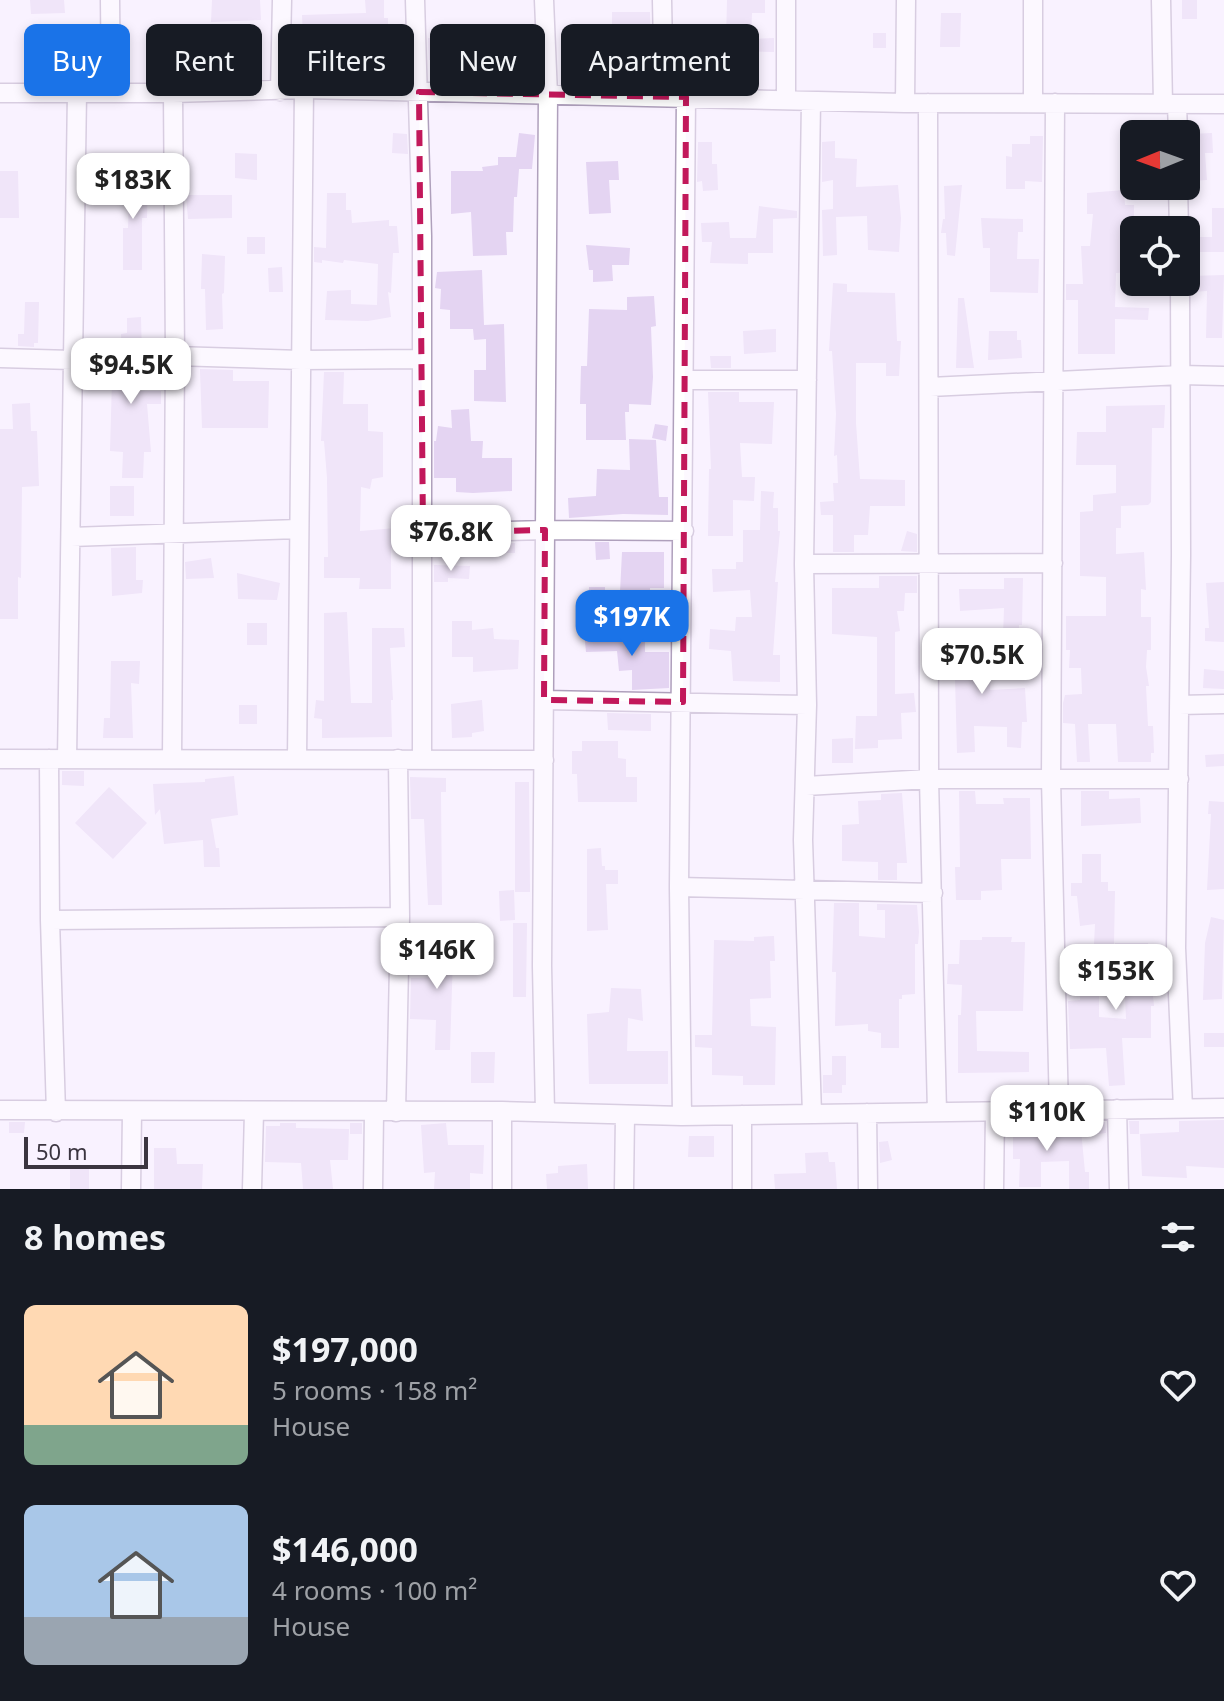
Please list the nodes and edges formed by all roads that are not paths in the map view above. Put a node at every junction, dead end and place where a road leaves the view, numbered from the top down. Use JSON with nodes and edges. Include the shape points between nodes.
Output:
{"nodes":[{"id":1,"x":110,"y":0,"type":"edge"},
{"id":2,"x":282,"y":0,"type":"edge"},
{"id":3,"x":415,"y":0,"type":"edge"},
{"id":4,"x":544,"y":0,"type":"edge"},
{"id":5,"x":662,"y":0,"type":"edge"},
{"id":6,"x":786,"y":0,"type":"edge"},
{"id":7,"x":906,"y":0,"type":"edge"},
{"id":8,"x":1033,"y":0,"type":"edge"},
{"id":9,"x":1161,"y":0,"type":"edge"},
{"id":10,"x":110,"y":24,"type":"edge"},
{"id":11,"x":281,"y":24,"type":"edge"},
{"id":12,"x":414,"y":92,"type":"edge"},
{"id":13,"x":419,"y":92,"type":"junction"},
{"id":14,"x":0,"y":93,"type":"edge"},
{"id":15,"x":24,"y":93,"type":"edge"},
{"id":16,"x":548,"y":95,"type":"junction"},
{"id":17,"x":77,"y":96,"type":"edge"},
{"id":18,"x":173,"y":96,"type":"edge"},
{"id":19,"x":304,"y":96,"type":"edge"},
{"id":20,"x":664,"y":97,"type":"junction"},
{"id":21,"x":686,"y":97,"type":"junction"},
{"id":22,"x":786,"y":99,"type":"junction"},
{"id":23,"x":811,"y":101,"type":"junction"},
{"id":24,"x":905,"y":103,"type":"junction"},
{"id":25,"x":928,"y":103,"type":"junction"},
{"id":26,"x":1033,"y":103,"type":"junction"},
{"id":27,"x":1055,"y":103,"type":"junction"},
{"id":28,"x":1170,"y":104,"type":"junction"},
{"id":29,"x":1224,"y":104,"type":"edge"},
{"id":30,"x":1174,"y":120,"type":"edge"},
{"id":31,"x":1180,"y":296,"type":"edge"},
{"id":32,"x":175,"y":356,"type":"junction"},
{"id":33,"x":0,"y":358,"type":"edge"},
{"id":34,"x":422,"y":359,"type":"junction"},
{"id":35,"x":72,"y":360,"type":"junction"},
{"id":36,"x":301,"y":360,"type":"junction"},
{"id":37,"x":1181,"y":375,"type":"junction"},
{"id":38,"x":1224,"y":376,"type":"edge"},
{"id":39,"x":685,"y":380,"type":"junction"},
{"id":40,"x":807,"y":380,"type":"junction"},
{"id":41,"x":1055,"y":381,"type":"junction"},
{"id":42,"x":930,"y":387,"type":"junction"},
{"id":43,"x":298,"y":529,"type":"junction"},
{"id":44,"x":545,"y":530,"type":"junction"},
{"id":45,"x":684,"y":531,"type":"junction"},
{"id":46,"x":423,"y":533,"type":"junction"},
{"id":47,"x":175,"y":535,"type":"junction"},
{"id":48,"x":71,"y":537,"type":"junction"},
{"id":49,"x":1053,"y":563,"type":"junction"},
{"id":50,"x":804,"y":564,"type":"junction"},
{"id":51,"x":929,"y":564,"type":"junction"},
{"id":52,"x":544,"y":700,"type":"junction"},
{"id":53,"x":683,"y":702,"type":"junction"},
{"id":54,"x":1224,"y":704,"type":"edge"},
{"id":55,"x":807,"y":705,"type":"junction"},
{"id":56,"x":1179,"y":705,"type":"junction"},
{"id":57,"x":0,"y":759,"type":"edge"},
{"id":58,"x":58,"y":759,"type":"junction"},
{"id":59,"x":172,"y":759,"type":"junction"},
{"id":60,"x":297,"y":759,"type":"junction"},
{"id":61,"x":398,"y":759,"type":"junction"},
{"id":62,"x":422,"y":759,"type":"junction"},
{"id":63,"x":544,"y":760,"type":"junction"},
{"id":64,"x":929,"y":779,"type":"junction"},
{"id":65,"x":1051,"y":779,"type":"junction"},
{"id":66,"x":1179,"y":779,"type":"junction"},
{"id":67,"x":806,"y":786,"type":"junction"},
{"id":68,"x":679,"y":887,"type":"junction"},
{"id":69,"x":804,"y":889,"type":"junction"},
{"id":70,"x":933,"y":893,"type":"junction"},
{"id":71,"x":400,"y":917,"type":"junction"},
{"id":72,"x":50,"y":920,"type":"junction"},
{"id":73,"x":1183,"y":1108,"type":"junction"},
{"id":74,"x":1224,"y":1108,"type":"edge"},
{"id":75,"x":1117,"y":1109,"type":"junction"},
{"id":76,"x":0,"y":1110,"type":"edge"},
{"id":77,"x":132,"y":1111,"type":"junction"},
{"id":78,"x":502,"y":1111,"type":"junction"},
{"id":79,"x":995,"y":1111,"type":"junction"},
{"id":80,"x":1059,"y":1111,"type":"junction"},
{"id":81,"x":56,"y":1112,"type":"junction"},
{"id":82,"x":254,"y":1112,"type":"junction"},
{"id":83,"x":396,"y":1112,"type":"junction"},
{"id":84,"x":545,"y":1112,"type":"junction"},
{"id":85,"x":937,"y":1112,"type":"junction"},
{"id":86,"x":374,"y":1113,"type":"junction"},
{"id":87,"x":867,"y":1113,"type":"junction"},
{"id":88,"x":812,"y":1114,"type":"junction"},
{"id":89,"x":625,"y":1115,"type":"junction"},
{"id":90,"x":742,"y":1115,"type":"junction"},
{"id":91,"x":682,"y":1116,"type":"junction"},
{"id":92,"x":131,"y":1189,"type":"edge"},
{"id":93,"x":252,"y":1189,"type":"edge"},
{"id":94,"x":373,"y":1189,"type":"edge"},
{"id":95,"x":502,"y":1189,"type":"edge"},
{"id":96,"x":624,"y":1189,"type":"edge"},
{"id":97,"x":742,"y":1189,"type":"edge"},
{"id":98,"x":868,"y":1189,"type":"edge"},
{"id":99,"x":994,"y":1189,"type":"edge"},
{"id":100,"x":1119,"y":1189,"type":"edge"}],
"edges":[{"from":1,"to":10,"type":"street"},
{"from":2,"to":11,"type":"street"},
{"from":3,"to":13,"type":"street"},
{"from":4,"to":16,"type":"street"},
{"from":5,"to":20,"type":"street"},
{"from":6,"to":22,"type":"street"},
{"from":7,"to":24,"type":"street"},
{"from":8,"to":26,"type":"street"},
{"from":9,"to":28,"type":"street"},
{"from":12,"to":13,"type":"street"},
{"from":13,"to":16,"type":"street"},
{"from":13,"to":34,"type":"street"},
{"from":14,"to":15,"type":"street"},
{"from":16,"to":20,"type":"street"},
{"from":16,"to":44,"type":"street"},
{"from":17,"to":35,"type":"street"},
{"from":18,"to":32,"type":"street"},
{"from":19,"to":36,"type":"street"},
{"from":20,"to":21,"type":"street"},
{"from":21,"to":22,"type":"street"},
{"from":21,"to":39,"type":"street"},
{"from":22,"to":23,"type":"street"},
{"from":23,"to":24,"type":"street"},
{"from":23,"to":40,"type":"street"},
{"from":24,"to":25,"type":"street"},
{"from":25,"to":26,"type":"street"},
{"from":25,"to":42,"type":"street"},
{"from":26,"to":27,"type":"street"},
{"from":27,"to":28,"type":"street"},
{"from":27,"to":41,"type":"street"},
{"from":28,"to":29,"type":"street"},
{"from":28,"to":30,"type":"street"},
{"from":31,"to":37,"type":"street"},
{"from":32,"to":36,"type":"street"},
{"from":32,"to":47,"type":"street"},
{"from":33,"to":35,"type":"street"},
{"from":34,"to":36,"type":"street"},
{"from":34,"to":46,"type":"street"},
{"from":35,"to":48,"type":"street"},
{"from":36,"to":43,"type":"street"},
{"from":37,"to":38,"type":"street"},
{"from":37,"to":41,"type":"street"},
{"from":37,"to":56,"type":"street"},
{"from":39,"to":40,"type":"street"},
{"from":39,"to":45,"type":"street"},
{"from":40,"to":50,"type":"street"},
{"from":41,"to":42,"type":"street"},
{"from":41,"to":49,"type":"street"},
{"from":42,"to":51,"type":"street"},
{"from":43,"to":47,"type":"street"},
{"from":43,"to":60,"type":"street"},
{"from":44,"to":45,"type":"street"},
{"from":44,"to":46,"type":"street"},
{"from":44,"to":52,"type":"street"},
{"from":45,"to":53,"type":"street"},
{"from":46,"to":62,"type":"street"},
{"from":47,"to":48,"type":"street"},
{"from":47,"to":59,"type":"street"},
{"from":48,"to":58,"type":"street"},
{"from":49,"to":51,"type":"street"},
{"from":49,"to":65,"type":"street"},
{"from":50,"to":51,"type":"street"},
{"from":50,"to":55,"type":"street"},
{"from":51,"to":64,"type":"street"},
{"from":52,"to":53,"type":"street"},
{"from":52,"to":63,"type":"street"},
{"from":53,"to":55,"type":"street"},
{"from":53,"to":68,"type":"street"},
{"from":54,"to":56,"type":"street"},
{"from":55,"to":67,"type":"street"},
{"from":56,"to":66,"type":"street"},
{"from":57,"to":58,"type":"street"},
{"from":58,"to":59,"type":"street"},
{"from":58,"to":72,"type":"street"},
{"from":59,"to":60,"type":"street"},
{"from":60,"to":61,"type":"street"},
{"from":61,"to":62,"type":"street"},
{"from":61,"to":71,"type":"street"},
{"from":62,"to":63,"type":"street"},
{"from":63,"to":84,"type":"street"},
{"from":64,"to":65,"type":"street"},
{"from":64,"to":67,"type":"street"},
{"from":64,"to":70,"type":"street"},
{"from":65,"to":66,"type":"street"},
{"from":65,"to":80,"type":"street"},
{"from":66,"to":73,"type":"street","via":[[1176,948]]},
{"from":67,"to":69,"type":"street"},
{"from":68,"to":69,"type":"street"},
{"from":68,"to":91,"type":"street"},
{"from":69,"to":70,"type":"street"},
{"from":69,"to":88,"type":"street"},
{"from":70,"to":85,"type":"street"},
{"from":71,"to":72,"type":"street"},
{"from":71,"to":83,"type":"street"},
{"from":72,"to":81,"type":"street"},
{"from":73,"to":74,"type":"street"},
{"from":73,"to":75,"type":"street"},
{"from":75,"to":80,"type":"street"},
{"from":75,"to":100,"type":"street"},
{"from":76,"to":81,"type":"street"},
{"from":77,"to":81,"type":"street"},
{"from":77,"to":82,"type":"street"},
{"from":77,"to":92,"type":"street"},
{"from":78,"to":83,"type":"street"},
{"from":78,"to":84,"type":"street"},
{"from":78,"to":95,"type":"street"},
{"from":79,"to":80,"type":"street"},
{"from":79,"to":85,"type":"street"},
{"from":79,"to":99,"type":"street"},
{"from":82,"to":86,"type":"street"},
{"from":82,"to":93,"type":"street"},
{"from":83,"to":86,"type":"street"},
{"from":84,"to":89,"type":"street"},
{"from":85,"to":87,"type":"street"},
{"from":86,"to":94,"type":"street"},
{"from":87,"to":88,"type":"street"},
{"from":87,"to":98,"type":"street"},
{"from":88,"to":90,"type":"street"},
{"from":89,"to":91,"type":"street"},
{"from":89,"to":96,"type":"street"},
{"from":90,"to":91,"type":"street"},
{"from":90,"to":97,"type":"street"}]}
